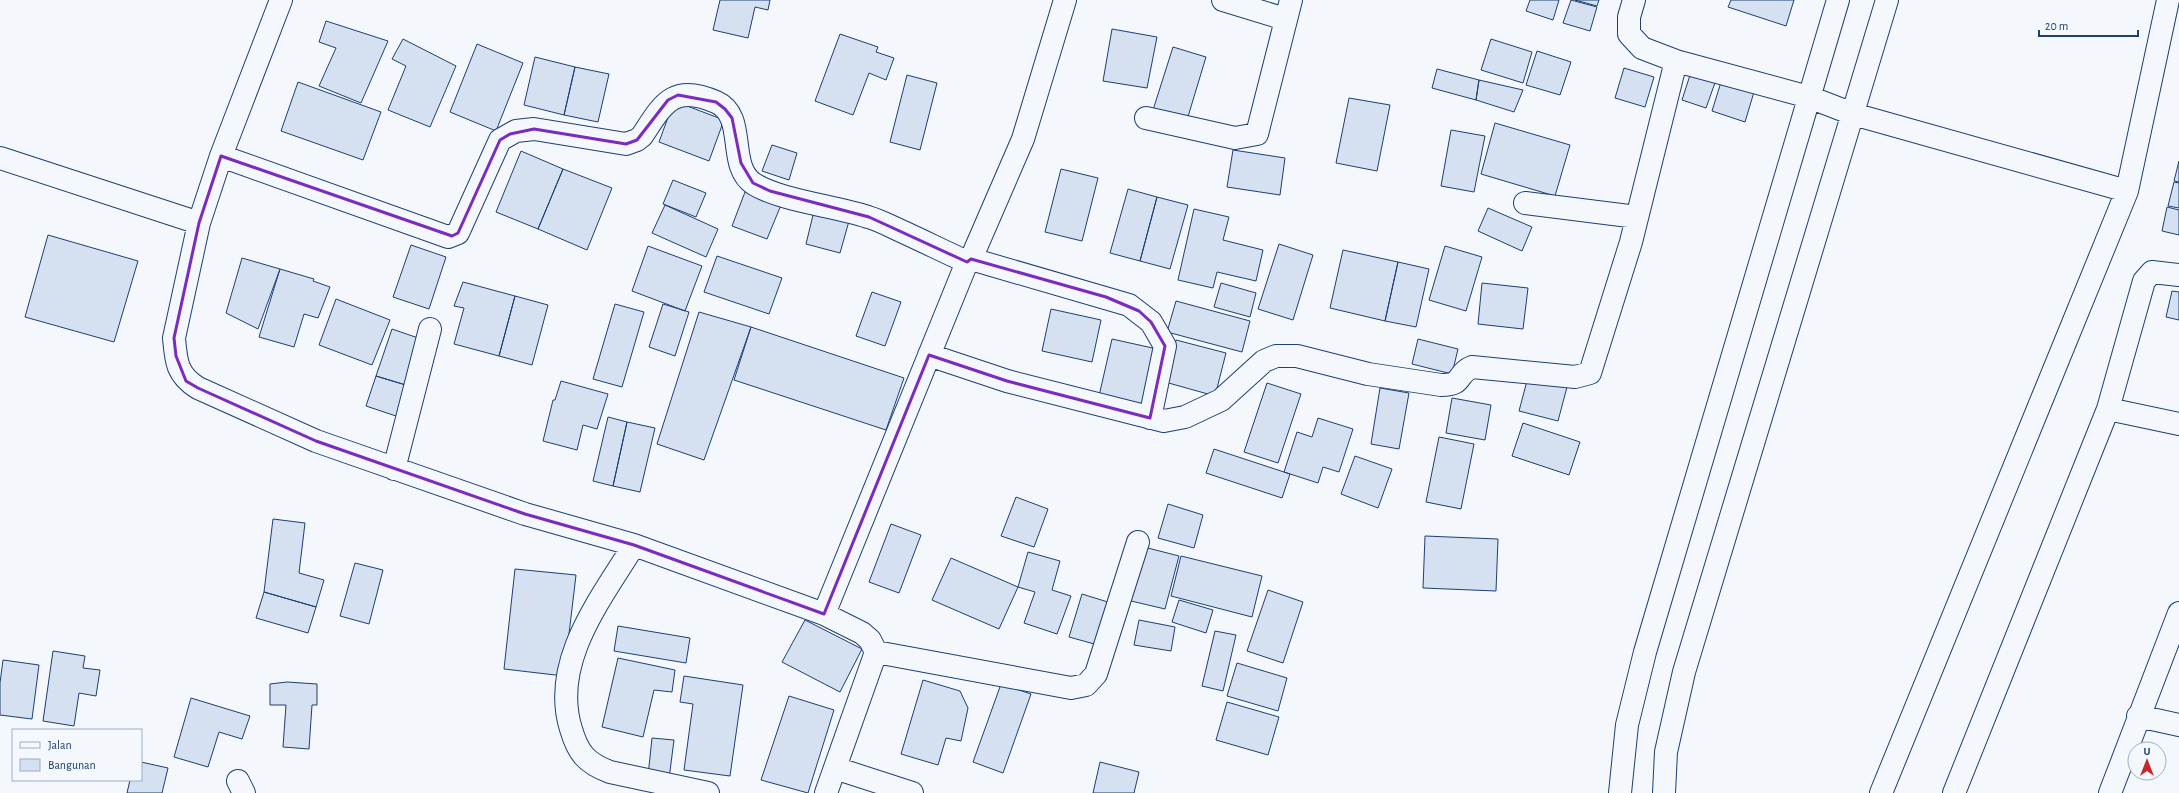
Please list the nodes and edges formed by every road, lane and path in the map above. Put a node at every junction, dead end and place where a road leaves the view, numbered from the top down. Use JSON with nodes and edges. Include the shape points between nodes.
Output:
{"nodes":[{"id":1,"x":281,"y":0,"type":"edge"},
{"id":2,"x":1065,"y":0,"type":"edge"},
{"id":3,"x":1223,"y":0,"type":"edge"},
{"id":4,"x":1634,"y":0,"type":"edge"},
{"id":5,"x":1838,"y":0,"type":"edge"},
{"id":6,"x":1887,"y":0,"type":"edge"},
{"id":7,"x":2168,"y":0,"type":"edge"},
{"id":8,"x":1288,"y":10,"type":"edge"},
{"id":9,"x":1676,"y":61,"type":"junction"},
{"id":10,"x":1809,"y":97,"type":"junction"},
{"id":11,"x":1853,"y":114,"type":"junction"},
{"id":12,"x":1146,"y":118,"type":"dead end"},
{"id":13,"x":221,"y":156,"type":"junction"},
{"id":14,"x":0,"y":158,"type":"edge"},
{"id":15,"x":2127,"y":191,"type":"junction"},
{"id":16,"x":1525,"y":203,"type":"dead end"},
{"id":17,"x":1638,"y":217,"type":"junction"},
{"id":18,"x":199,"y":223,"type":"junction"},
{"id":19,"x":969,"y":260,"type":"junction"},
{"id":20,"x":2179,"y":275,"type":"edge"},
{"id":21,"x":430,"y":329,"type":"dead end"},
{"id":22,"x":929,"y":355,"type":"junction"},
{"id":23,"x":2108,"y":409,"type":"junction"},
{"id":24,"x":1150,"y":418,"type":"junction"},
{"id":25,"x":2179,"y":424,"type":"edge"},
{"id":26,"x":394,"y":469,"type":"junction"},
{"id":27,"x":1138,"y":542,"type":"dead end"},
{"id":28,"x":634,"y":545,"type":"junction"},
{"id":29,"x":2179,"y":613,"type":"edge"},
{"id":30,"x":824,"y":614,"type":"junction"},
{"id":31,"x":876,"y":652,"type":"junction"},
{"id":32,"x":2138,"y":716,"type":"junction"},
{"id":33,"x":2179,"y":725,"type":"edge"},
{"id":34,"x":835,"y":768,"type":"junction"},
{"id":35,"x":708,"y":793,"type":"edge"},
{"id":36,"x":826,"y":793,"type":"edge"},
{"id":37,"x":912,"y":793,"type":"edge"},
{"id":38,"x":1620,"y":793,"type":"edge"},
{"id":39,"x":1664,"y":793,"type":"edge"},
{"id":40,"x":1880,"y":793,"type":"edge"},
{"id":41,"x":1954,"y":793,"type":"edge"},
{"id":42,"x":2110,"y":793,"type":"edge"}],
"edges":[{"from":1,"to":13,"type":"street"},
{"from":2,"to":19,"type":"street","via":[[1023,139]]},
{"from":3,"to":8,"type":"street"},
{"from":4,"to":9,"type":"street","via":[[1629,17],[1629,34],[1642,48]]},
{"from":5,"to":10,"type":"street"},
{"from":6,"to":11,"type":"street"},
{"from":7,"to":15,"type":"street"},
{"from":8,"to":12,"type":"street","via":[[1257,134],[1235,138]]},
{"from":9,"to":10,"type":"street"},
{"from":9,"to":17,"type":"street"},
{"from":10,"to":11,"type":"street"},
{"from":10,"to":38,"type":"street","via":[[1645,652],[1627,725]]},
{"from":11,"to":15,"type":"street"},
{"from":11,"to":39,"type":"street","via":[[1684,672],[1666,752]]},
{"from":13,"to":18,"type":"street"},
{"from":13,"to":19,"type":"street","via":[[448,237],[458,233],[500,140],[510,134],[534,129],[626,144],[642,136],[668,100],[688,95],[716,102],[732,118],[740,163],[753,183],[770,191],[869,217]]},
{"from":14,"to":18,"type":"street"},
{"from":15,"to":40,"type":"street"},
{"from":16,"to":17,"type":"street"},
{"from":17,"to":24,"type":"street","via":[[1590,373],[1575,377],[1472,367],[1467,369],[1459,382],[1441,385],[1368,374],[1297,356],[1276,356],[1264,361],[1221,400],[1185,417],[1164,421]]},
{"from":18,"to":26,"type":"street","via":[[174,338],[179,370],[186,381],[316,442]]},
{"from":19,"to":22,"type":"street"},
{"from":19,"to":24,"type":"street","via":[[1106,297],[1139,311],[1151,322],[1165,346]]},
{"from":20,"to":23,"type":"street","via":[[2152,272],[2144,281]]},
{"from":21,"to":26,"type":"street"},
{"from":22,"to":24,"type":"street","via":[[1007,381]]},
{"from":22,"to":30,"type":"street"},
{"from":23,"to":25,"type":"street"},
{"from":23,"to":41,"type":"street"},
{"from":26,"to":28,"type":"street","via":[[525,514]]},
{"from":27,"to":31,"type":"street","via":[[1096,674],[1086,685],[1071,688]]},
{"from":28,"to":30,"type":"street"},
{"from":28,"to":35,"type":"street","via":[[594,609],[574,650],[565,701],[574,742],[585,759],[596,767]]},
{"from":29,"to":32,"type":"street"},
{"from":30,"to":31,"type":"street","via":[[862,633],[870,640]]},
{"from":31,"to":34,"type":"street"},
{"from":32,"to":33,"type":"street"},
{"from":32,"to":42,"type":"street"},
{"from":34,"to":36,"type":"street"},
{"from":34,"to":37,"type":"street"}]}
